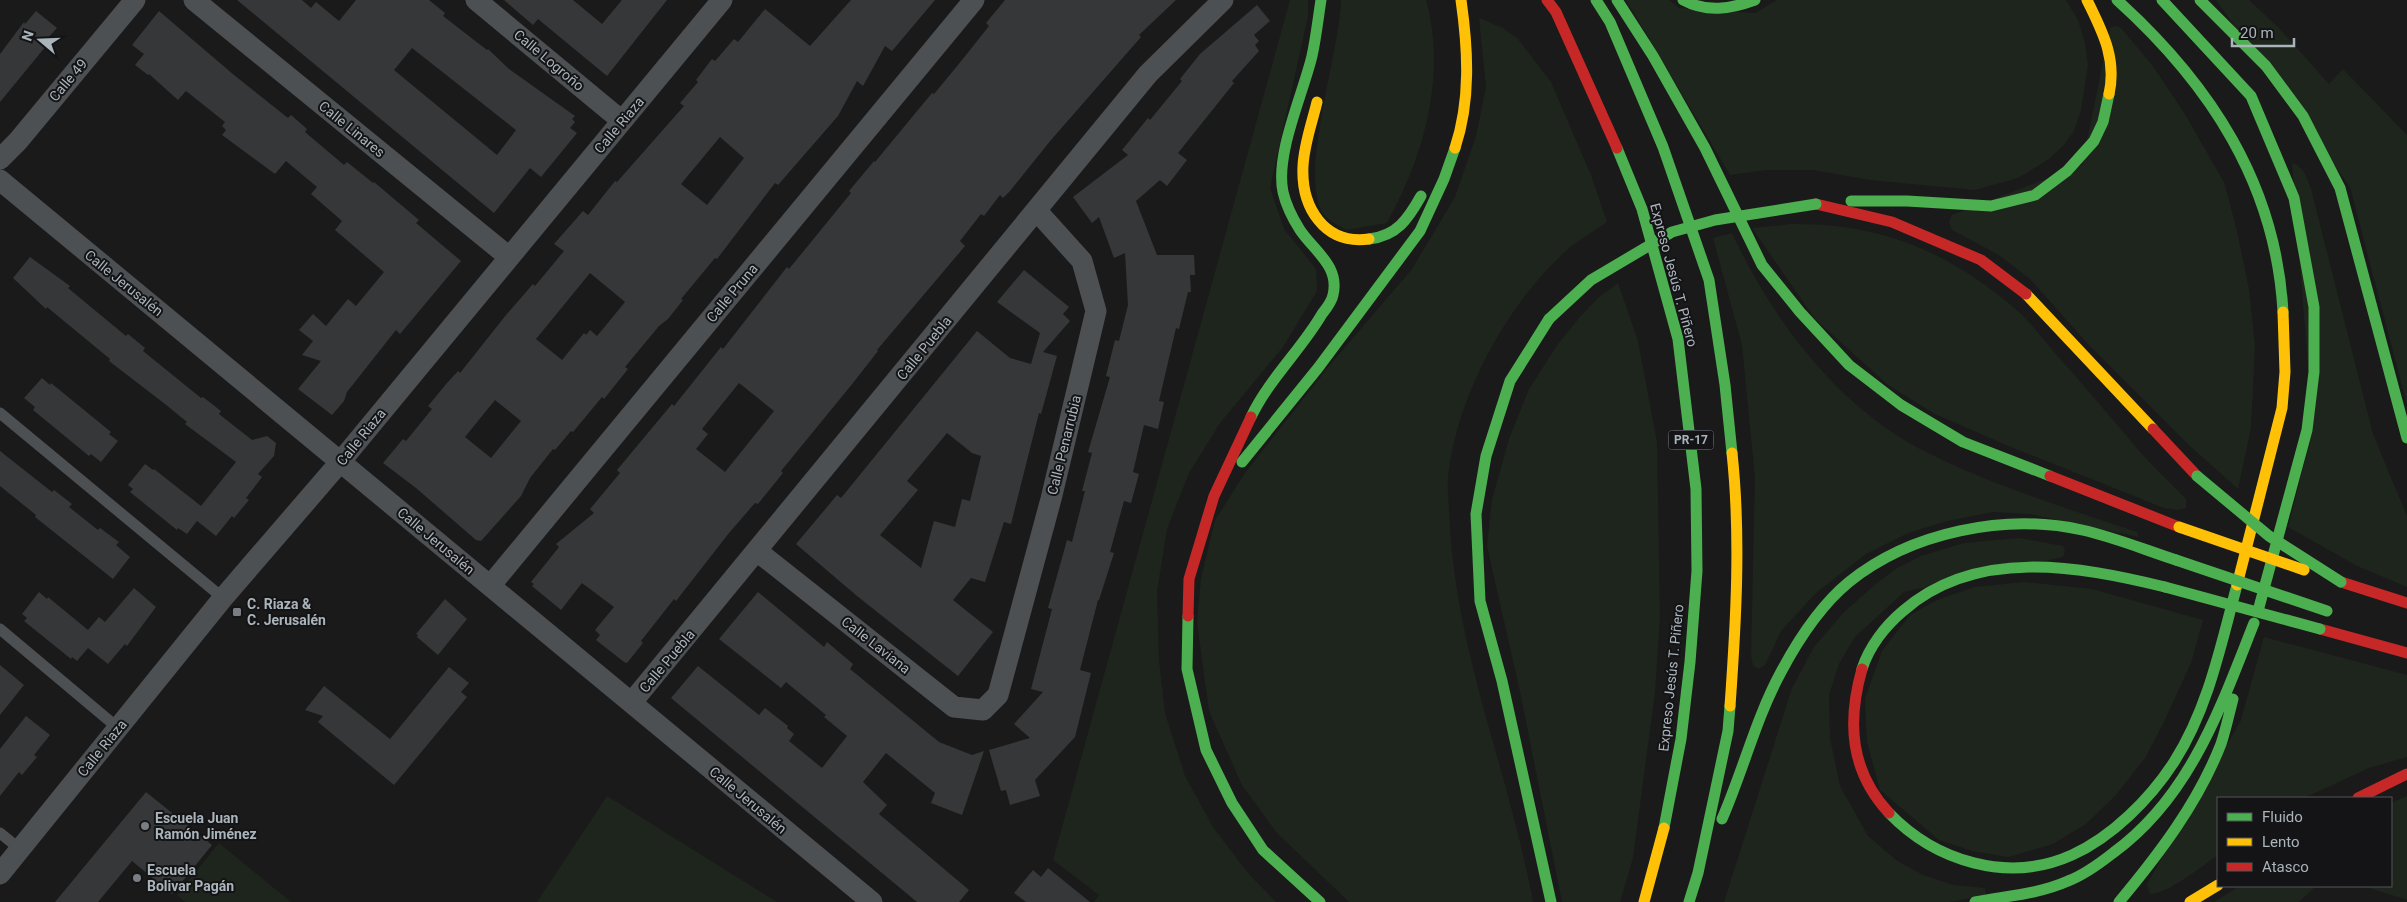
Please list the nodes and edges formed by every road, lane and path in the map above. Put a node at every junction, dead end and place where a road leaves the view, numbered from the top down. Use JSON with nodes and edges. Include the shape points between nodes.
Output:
{"nodes":[{"id":1,"x":135,"y":0,"type":"edge"},
{"id":2,"x":194,"y":0,"type":"edge"},
{"id":3,"x":476,"y":0,"type":"edge"},
{"id":4,"x":722,"y":0,"type":"edge"},
{"id":5,"x":974,"y":0,"type":"edge"},
{"id":6,"x":1223,"y":0,"type":"edge"},
{"id":7,"x":1320,"y":0,"type":"edge"},
{"id":8,"x":1461,"y":0,"type":"edge"},
{"id":9,"x":1547,"y":0,"type":"edge"},
{"id":10,"x":1596,"y":0,"type":"edge"},
{"id":11,"x":1617,"y":0,"type":"edge"},
{"id":12,"x":1683,"y":0,"type":"edge"},
{"id":13,"x":1755,"y":0,"type":"edge"},
{"id":14,"x":2087,"y":0,"type":"edge"},
{"id":15,"x":2117,"y":0,"type":"edge"},
{"id":16,"x":2162,"y":0,"type":"edge"},
{"id":17,"x":2200,"y":0,"type":"edge"},
{"id":18,"x":1453,"y":32,"type":"dead end"},
{"id":19,"x":1320,"y":92,"type":"dead end"},
{"id":20,"x":1453,"y":105,"type":"dead end"},
{"id":21,"x":622,"y":120,"type":"junction"},
{"id":22,"x":0,"y":159,"type":"edge"},
{"id":23,"x":0,"y":180,"type":"edge"},
{"id":24,"x":1425,"y":186,"type":"dead end"},
{"id":25,"x":1816,"y":204,"type":"junction"},
{"id":26,"x":1036,"y":210,"type":"junction"},
{"id":27,"x":509,"y":257,"type":"junction"},
{"id":28,"x":0,"y":413,"type":"edge"},
{"id":29,"x":2407,"y":438,"type":"edge"},
{"id":30,"x":341,"y":461,"type":"junction"},
{"id":31,"x":1214,"y":496,"type":"junction"},
{"id":32,"x":758,"y":551,"type":"junction"},
{"id":33,"x":2341,"y":582,"type":"junction"},
{"id":34,"x":490,"y":586,"type":"junction"},
{"id":35,"x":223,"y":598,"type":"junction"},
{"id":36,"x":2407,"y":603,"type":"edge"},
{"id":37,"x":2331,"y":612,"type":"dead end"},
{"id":38,"x":2254,"y":623,"type":"junction"},
{"id":39,"x":0,"y":629,"type":"edge"},
{"id":40,"x":2407,"y":653,"type":"edge"},
{"id":41,"x":998,"y":695,"type":"joint"},
{"id":42,"x":632,"y":702,"type":"junction"},
{"id":43,"x":118,"y":728,"type":"junction"},
{"id":44,"x":2407,"y":774,"type":"edge"},
{"id":45,"x":2360,"y":797,"type":"edge"},
{"id":46,"x":0,"y":833,"type":"edge"},
{"id":47,"x":21,"y":850,"type":"junction"},
{"id":48,"x":1698,"y":873,"type":"junction"},
{"id":49,"x":0,"y":874,"type":"edge"},
{"id":50,"x":2217,"y":886,"type":"edge"},
{"id":51,"x":872,"y":902,"type":"edge"},
{"id":52,"x":1320,"y":902,"type":"edge"},
{"id":53,"x":1552,"y":902,"type":"edge"},
{"id":54,"x":1644,"y":902,"type":"edge"},
{"id":55,"x":1689,"y":902,"type":"edge"},
{"id":56,"x":1975,"y":902,"type":"edge"},
{"id":57,"x":2119,"y":902,"type":"edge"},
{"id":58,"x":2190,"y":902,"type":"edge"}],
"edges":[{"from":1,"to":22,"type":"street","name":"Calle 49"},
{"from":2,"to":27,"type":"street","name":"Calle Linares"},
{"from":3,"to":21,"type":"street","name":"Calle Logroño"},
{"from":4,"to":21,"type":"street","name":"Calle Riaza"},
{"from":5,"to":34,"type":"street","name":"Calle Pruna"},
{"from":6,"to":26,"type":"street","name":"Calle Puebla","via":[[1148,74]]},
{"from":7,"to":31,"type":"main road","via":[[1312,55],[1282,172],[1287,205],[1301,231],[1330,268],[1333,296],[1311,333],[1260,398]]},
{"from":8,"to":31,"type":"main road","via":[[1466,33],[1466,100],[1459,135],[1444,179],[1420,231],[1324,361]]},
{"from":9,"to":54,"type":"main road","name":"Expreso Jesús T. Piñero","number":"PR-17","via":[[1556,12],[1602,110],[1642,209],[1678,339],[1696,489],[1697,571],[1681,740],[1662,838]]},
{"from":10,"to":48,"type":"main road","name":"Expreso Jesús T. Piñero","number":"PR-17","via":[[1610,22],[1663,147],[1709,280],[1725,385],[1737,497],[1736,617],[1728,730]]},
{"from":11,"to":33,"type":"main road","bridge":true,"via":[[1705,148],[1762,265],[1849,365],[1901,405],[1962,442],[2179,527]]},
{"from":12,"to":13,"type":"main road","via":[[1700,7],[1729,9]]},
{"from":14,"to":25,"type":"main road","via":[[2108,43],[2112,60],[2109,100],[2094,141],[2054,181],[2035,195],[1991,206],[1897,201]]},
{"from":15,"to":40,"type":"main road","bridge":true,"via":[[2170,49],[2214,106],[2247,168],[2277,258],[2284,340],[2284,402],[2266,477],[2218,655],[2193,730],[2157,786],[2102,836],[2063,860],[2025,867],[1981,866],[1941,854],[1909,835],[1885,811],[1863,777],[1853,741],[1853,711],[1859,674],[1876,639],[1898,612],[1935,587],[1973,574],[2013,567],[2114,574],[2165,587],[2320,629]]},
{"from":16,"to":38,"type":"main road","via":[[2251,96],[2294,198],[2314,307],[2314,372],[2307,430]]},
{"from":17,"to":29,"type":"main road","via":[[2266,66],[2303,116],[2340,188]]},
{"from":18,"to":20,"type":"main road"},
{"from":19,"to":24,"type":"main road","via":[[1304,158],[1304,182],[1308,201],[1320,223],[1332,234],[1374,241],[1397,230],[1410,215]]},
{"from":21,"to":27,"type":"street","name":"Calle Riaza"},
{"from":23,"to":30,"type":"street","name":"Calle Jerusalén"},
{"from":25,"to":33,"type":"main road","bridge":true,"via":[[1892,222],[1981,260],[2031,298],[2198,476],[2269,536]]},
{"from":25,"to":53,"type":"main road","bridge":true,"via":[[1715,220],[1672,232],[1591,280],[1536,335],[1510,381],[1486,456],[1476,514],[1480,601],[1502,681]]},
{"from":26,"to":32,"type":"street","name":"Calle Puebla"},
{"from":26,"to":41,"type":"street","name":"Calle Penarrubia","via":[[1082,261],[1096,312]]},
{"from":27,"to":30,"type":"street","name":"Calle Riaza"},
{"from":28,"to":35,"type":"lane"},
{"from":30,"to":34,"type":"street","name":"Calle Jerusalén"},
{"from":30,"to":35,"type":"street","name":"Calle Riaza"},
{"from":31,"to":52,"type":"main road","via":[[1189,579],[1187,669],[1206,750],[1232,803],[1263,850]]},
{"from":32,"to":41,"type":"street","name":"Calle Laviana","via":[[954,707],[983,710]]},
{"from":32,"to":42,"type":"street","name":"Calle Puebla"},
{"from":33,"to":36,"type":"main road"},
{"from":34,"to":42,"type":"street","name":"Calle Jerusalén"},
{"from":35,"to":43,"type":"street","name":"Calle Riaza"},
{"from":37,"to":48,"type":"main road","bridge":true,"via":[[2081,530],[2032,524],[1962,531],[1921,543],[1882,560],[1849,582],[1825,608],[1790,657],[1774,685]]},
{"from":38,"to":56,"type":"main road","via":[[2194,766],[2153,822],[2120,851],[2063,884]]},
{"from":38,"to":57,"type":"main road","via":[[2221,743],[2196,795],[2152,864]]},
{"from":39,"to":43,"type":"lane"},
{"from":42,"to":51,"type":"street","name":"Calle Jerusalén"},
{"from":43,"to":47,"type":"street","name":"Calle Riaza"},
{"from":44,"to":45,"type":"main road"},
{"from":46,"to":47,"type":"lane"},
{"from":47,"to":49,"type":"street","name":"Calle Riaza"},
{"from":48,"to":55,"type":"main road","name":"Expreso Jesús T. Piñero","number":"PR-17"},
{"from":50,"to":58,"type":"main road"}]}
